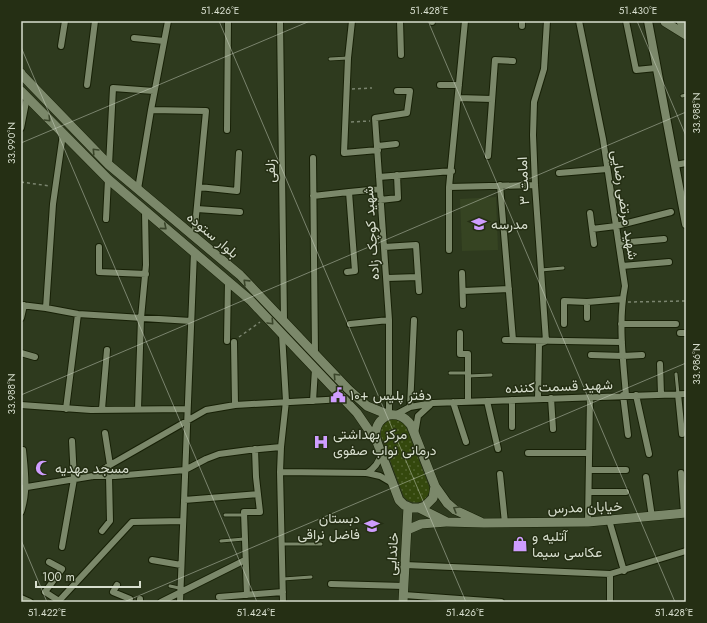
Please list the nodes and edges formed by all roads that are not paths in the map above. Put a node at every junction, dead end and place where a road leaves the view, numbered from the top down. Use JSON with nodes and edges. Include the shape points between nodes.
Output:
{"nodes":[{"id":1,"x":65,"y":21,"type":"edge"},
{"id":2,"x":95,"y":21,"type":"edge"},
{"id":3,"x":168,"y":21,"type":"edge"},
{"id":4,"x":228,"y":21,"type":"edge"},
{"id":5,"x":280,"y":21,"type":"edge"},
{"id":6,"x":352,"y":21,"type":"edge"},
{"id":7,"x":400,"y":21,"type":"edge"},
{"id":8,"x":465,"y":21,"type":"edge"},
{"id":9,"x":547,"y":21,"type":"edge"},
{"id":10,"x":579,"y":21,"type":"edge"},
{"id":11,"x":626,"y":21,"type":"edge"},
{"id":12,"x":648,"y":21,"type":"edge"},
{"id":13,"x":664,"y":21,"type":"edge"},
{"id":14,"x":675,"y":21,"type":"edge"},
{"id":15,"x":681,"y":21,"type":"edge"},
{"id":16,"x":686,"y":29,"type":"edge"},
{"id":17,"x":686,"y":35,"type":"edge"},
{"id":18,"x":134,"y":38,"type":"dead end"},
{"id":19,"x":164,"y":42,"type":"junction"},
{"id":20,"x":61,"y":46,"type":"dead end"},
{"id":21,"x":402,"y":55,"type":"dead end"},
{"id":22,"x":348,"y":58,"type":"junction"},
{"id":23,"x":330,"y":59,"type":"dead end"},
{"id":24,"x":513,"y":60,"type":"dead end"},
{"id":25,"x":656,"y":68,"type":"junction"},
{"id":26,"x":21,"y":72,"type":"edge"},
{"id":27,"x":87,"y":84,"type":"dead end"},
{"id":28,"x":440,"y":85,"type":"dead end"},
{"id":29,"x":459,"y":85,"type":"junction"},
{"id":30,"x":154,"y":91,"type":"junction"},
{"id":31,"x":397,"y":91,"type":"dead end"},
{"id":32,"x":24,"y":94,"type":"edge"},
{"id":33,"x":458,"y":98,"type":"junction"},
{"id":34,"x":492,"y":99,"type":"junction"},
{"id":35,"x":151,"y":110,"type":"junction"},
{"id":36,"x":21,"y":128,"type":"edge"},
{"id":37,"x":227,"y":130,"type":"dead end"},
{"id":38,"x":63,"y":134,"type":"junction"},
{"id":39,"x":396,"y":144,"type":"dead end"},
{"id":40,"x":378,"y":148,"type":"junction"},
{"id":41,"x":239,"y":153,"type":"dead end"},
{"id":42,"x":488,"y":156,"type":"dead end"},
{"id":43,"x":313,"y":158,"type":"dead end"},
{"id":44,"x":686,"y":163,"type":"edge"},
{"id":45,"x":109,"y":165,"type":"junction"},
{"id":46,"x":675,"y":165,"type":"junction"},
{"id":47,"x":607,"y":169,"type":"junction"},
{"id":48,"x":452,"y":171,"type":"junction"},
{"id":49,"x":559,"y":173,"type":"dead end"},
{"id":50,"x":397,"y":175,"type":"junction"},
{"id":51,"x":379,"y":177,"type":"junction"},
{"id":52,"x":108,"y":179,"type":"junction"},
{"id":53,"x":500,"y":185,"type":"junction"},
{"id":54,"x":534,"y":185,"type":"junction"},
{"id":55,"x":199,"y":187,"type":"junction"},
{"id":56,"x":449,"y":187,"type":"junction"},
{"id":57,"x":138,"y":189,"type":"junction"},
{"id":58,"x":380,"y":189,"type":"junction"},
{"id":59,"x":349,"y":192,"type":"junction"},
{"id":60,"x":683,"y":193,"type":"edge"},
{"id":61,"x":313,"y":196,"type":"junction"},
{"id":62,"x":380,"y":200,"type":"junction"},
{"id":63,"x":197,"y":209,"type":"junction"},
{"id":64,"x":145,"y":212,"type":"junction"},
{"id":65,"x":240,"y":212,"type":"dead end"},
{"id":66,"x":672,"y":212,"type":"dead end"},
{"id":67,"x":590,"y":213,"type":"dead end"},
{"id":68,"x":106,"y":219,"type":"dead end"},
{"id":69,"x":686,"y":224,"type":"edge"},
{"id":70,"x":616,"y":226,"type":"junction"},
{"id":71,"x":592,"y":229,"type":"junction"},
{"id":72,"x":194,"y":237,"type":"junction"},
{"id":73,"x":664,"y":239,"type":"dead end"},
{"id":74,"x":618,"y":243,"type":"junction"},
{"id":75,"x":594,"y":244,"type":"dead end"},
{"id":76,"x":99,"y":246,"type":"dead end"},
{"id":77,"x":384,"y":247,"type":"junction"},
{"id":78,"x":449,"y":250,"type":"dead end"},
{"id":79,"x":194,"y":252,"type":"junction"},
{"id":80,"x":669,"y":262,"type":"dead end"},
{"id":81,"x":622,"y":266,"type":"junction"},
{"id":82,"x":563,"y":268,"type":"dead end"},
{"id":83,"x":541,"y":270,"type":"junction"},
{"id":84,"x":347,"y":272,"type":"dead end"},
{"id":85,"x":462,"y":273,"type":"dead end"},
{"id":86,"x":146,"y":274,"type":"junction"},
{"id":87,"x":418,"y":277,"type":"junction"},
{"id":88,"x":387,"y":278,"type":"junction"},
{"id":89,"x":228,"y":280,"type":"junction"},
{"id":90,"x":509,"y":289,"type":"junction"},
{"id":91,"x":419,"y":291,"type":"dead end"},
{"id":92,"x":463,"y":291,"type":"junction"},
{"id":93,"x":623,"y":301,"type":"junction"},
{"id":94,"x":587,"y":302,"type":"junction"},
{"id":95,"x":22,"y":305,"type":"edge"},
{"id":96,"x":463,"y":305,"type":"dead end"},
{"id":97,"x":46,"y":308,"type":"junction"},
{"id":98,"x":78,"y":314,"type":"junction"},
{"id":99,"x":21,"y":318,"type":"edge"},
{"id":100,"x":142,"y":318,"type":"junction"},
{"id":101,"x":587,"y":318,"type":"dead end"},
{"id":102,"x":389,"y":320,"type":"junction"},
{"id":103,"x":414,"y":320,"type":"dead end"},
{"id":104,"x":191,"y":321,"type":"junction"},
{"id":105,"x":284,"y":321,"type":"junction"},
{"id":106,"x":350,"y":324,"type":"dead end"},
{"id":107,"x":564,"y":324,"type":"dead end"},
{"id":108,"x":622,"y":324,"type":"junction"},
{"id":109,"x":676,"y":324,"type":"dead end"},
{"id":110,"x":460,"y":333,"type":"dead end"},
{"id":111,"x":282,"y":334,"type":"junction"},
{"id":112,"x":505,"y":340,"type":"dead end"},
{"id":113,"x":513,"y":340,"type":"junction"},
{"id":114,"x":546,"y":341,"type":"junction"},
{"id":115,"x":622,"y":342,"type":"junction"},
{"id":116,"x":107,"y":350,"type":"dead end"},
{"id":117,"x":21,"y":354,"type":"edge"},
{"id":118,"x":315,"y":354,"type":"junction"},
{"id":119,"x":591,"y":355,"type":"dead end"},
{"id":120,"x":642,"y":355,"type":"dead end"},
{"id":121,"x":36,"y":356,"type":"dead end"},
{"id":122,"x":623,"y":356,"type":"junction"},
{"id":123,"x":660,"y":364,"type":"dead end"},
{"id":124,"x":315,"y":369,"type":"junction"},
{"id":125,"x":450,"y":373,"type":"dead end"},
{"id":126,"x":468,"y":374,"type":"junction"},
{"id":127,"x":676,"y":374,"type":"dead end"},
{"id":128,"x":491,"y":375,"type":"dead end"},
{"id":129,"x":661,"y":394,"type":"junction"},
{"id":130,"x":678,"y":394,"type":"junction"},
{"id":131,"x":686,"y":394,"type":"edge"},
{"id":132,"x":625,"y":395,"type":"junction"},
{"id":133,"x":636,"y":395,"type":"junction"},
{"id":134,"x":590,"y":397,"type":"junction"},
{"id":135,"x":551,"y":398,"type":"junction"},
{"id":136,"x":344,"y":399,"type":"junction"},
{"id":137,"x":538,"y":399,"type":"junction"},
{"id":138,"x":313,"y":400,"type":"junction"},
{"id":139,"x":512,"y":400,"type":"junction"},
{"id":140,"x":286,"y":401,"type":"junction"},
{"id":141,"x":468,"y":401,"type":"junction"},
{"id":142,"x":487,"y":401,"type":"junction"},
{"id":143,"x":453,"y":402,"type":"junction"},
{"id":144,"x":433,"y":403,"type":"junction"},
{"id":145,"x":21,"y":405,"type":"edge"},
{"id":146,"x":235,"y":405,"type":"junction"},
{"id":147,"x":410,"y":407,"type":"junction"},
{"id":148,"x":66,"y":409,"type":"junction"},
{"id":149,"x":102,"y":409,"type":"junction"},
{"id":150,"x":138,"y":409,"type":"junction"},
{"id":151,"x":188,"y":409,"type":"junction"},
{"id":152,"x":392,"y":415,"type":"junction"},
{"id":153,"x":186,"y":421,"type":"junction"},
{"id":154,"x":512,"y":427,"type":"dead end"},
{"id":155,"x":554,"y":429,"type":"dead end"},
{"id":156,"x":105,"y":433,"type":"dead end"},
{"id":157,"x":415,"y":434,"type":"junction"},
{"id":158,"x":682,"y":434,"type":"dead end"},
{"id":159,"x":628,"y":435,"type":"dead end"},
{"id":160,"x":72,"y":441,"type":"dead end"},
{"id":161,"x":377,"y":442,"type":"junction"},
{"id":162,"x":466,"y":442,"type":"dead end"},
{"id":163,"x":281,"y":447,"type":"junction"},
{"id":164,"x":255,"y":449,"type":"junction"},
{"id":165,"x":498,"y":449,"type":"dead end"},
{"id":166,"x":23,"y":450,"type":"dead end"},
{"id":167,"x":528,"y":453,"type":"dead end"},
{"id":168,"x":589,"y":453,"type":"junction"},
{"id":169,"x":381,"y":454,"type":"junction"},
{"id":170,"x":649,"y":454,"type":"dead end"},
{"id":171,"x":110,"y":465,"type":"junction"},
{"id":172,"x":185,"y":470,"type":"junction"},
{"id":173,"x":590,"y":470,"type":"junction"},
{"id":174,"x":626,"y":470,"type":"dead end"},
{"id":175,"x":280,"y":472,"type":"junction"},
{"id":176,"x":367,"y":473,"type":"junction"},
{"id":177,"x":681,"y":473,"type":"dead end"},
{"id":178,"x":500,"y":474,"type":"dead end"},
{"id":179,"x":93,"y":476,"type":"junction"},
{"id":180,"x":109,"y":476,"type":"junction"},
{"id":181,"x":646,"y":476,"type":"dead end"},
{"id":182,"x":74,"y":479,"type":"junction"},
{"id":183,"x":393,"y":484,"type":"junction"},
{"id":184,"x":435,"y":486,"type":"junction"},
{"id":185,"x":24,"y":488,"type":"edge"},
{"id":186,"x":589,"y":492,"type":"junction"},
{"id":187,"x":626,"y":492,"type":"dead end"},
{"id":188,"x":258,"y":494,"type":"junction"},
{"id":189,"x":184,"y":500,"type":"junction"},
{"id":190,"x":408,"y":507,"type":"junction"},
{"id":191,"x":419,"y":508,"type":"junction"},
{"id":192,"x":21,"y":512,"type":"edge"},
{"id":193,"x":685,"y":513,"type":"edge"},
{"id":194,"x":225,"y":515,"type":"dead end"},
{"id":195,"x":244,"y":515,"type":"junction"},
{"id":196,"x":652,"y":517,"type":"junction"},
{"id":197,"x":609,"y":520,"type":"junction"},
{"id":198,"x":183,"y":521,"type":"junction"},
{"id":199,"x":447,"y":522,"type":"junction"},
{"id":200,"x":588,"y":522,"type":"junction"},
{"id":201,"x":484,"y":523,"type":"junction"},
{"id":202,"x":505,"y":523,"type":"junction"},
{"id":203,"x":407,"y":530,"type":"junction"},
{"id":204,"x":102,"y":531,"type":"dead end"},
{"id":205,"x":244,"y":539,"type":"junction"},
{"id":206,"x":221,"y":541,"type":"dead end"},
{"id":207,"x":282,"y":544,"type":"junction"},
{"id":208,"x":321,"y":544,"type":"dead end"},
{"id":209,"x":62,"y":547,"type":"dead end"},
{"id":210,"x":686,"y":550,"type":"edge"},
{"id":211,"x":152,"y":560,"type":"dead end"},
{"id":212,"x":245,"y":560,"type":"junction"},
{"id":213,"x":49,"y":562,"type":"dead end"},
{"id":214,"x":181,"y":565,"type":"junction"},
{"id":215,"x":405,"y":565,"type":"junction"},
{"id":216,"x":624,"y":571,"type":"junction"},
{"id":217,"x":610,"y":574,"type":"junction"},
{"id":218,"x":311,"y":577,"type":"dead end"},
{"id":219,"x":282,"y":579,"type":"junction"},
{"id":220,"x":114,"y":583,"type":"dead end"},
{"id":221,"x":331,"y":584,"type":"dead end"},
{"id":222,"x":170,"y":586,"type":"dead end"},
{"id":223,"x":179,"y":590,"type":"junction"},
{"id":224,"x":283,"y":592,"type":"junction"},
{"id":225,"x":404,"y":594,"type":"edge"},
{"id":226,"x":247,"y":595,"type":"junction"},
{"id":227,"x":219,"y":597,"type":"dead end"},
{"id":228,"x":21,"y":598,"type":"edge"},
{"id":229,"x":129,"y":601,"type":"edge"},
{"id":230,"x":30,"y":602,"type":"edge"},
{"id":231,"x":58,"y":602,"type":"edge"},
{"id":232,"x":161,"y":602,"type":"edge"},
{"id":233,"x":180,"y":602,"type":"edge"},
{"id":234,"x":283,"y":602,"type":"edge"},
{"id":235,"x":501,"y":602,"type":"edge"},
{"id":236,"x":610,"y":602,"type":"edge"}],
"edges":[{"from":1,"to":20,"type":"street"},
{"from":2,"to":27,"type":"street"},
{"from":3,"to":19,"type":"street"},
{"from":4,"to":37,"type":"street"},
{"from":5,"to":105,"type":"street","name":"زلفی"},
{"from":6,"to":22,"type":"street"},
{"from":7,"to":21,"type":"street"},
{"from":8,"to":29,"type":"street"},
{"from":9,"to":54,"type":"street","name":"امامت ۳","via":[[543,74],[534,102]]},
{"from":10,"to":47,"type":"street","name":"شهید مرتضی رضایی"},
{"from":11,"to":25,"type":"street","via":[[636,70]]},
{"from":12,"to":25,"type":"street"},
{"from":13,"to":14,"type":"main road"},
{"from":13,"to":17,"type":"main road"},
{"from":15,"to":16,"type":"main road"},
{"from":18,"to":19,"type":"street"},
{"from":19,"to":30,"type":"street"},
{"from":22,"to":23,"type":"lane"},
{"from":22,"to":40,"type":"street","via":[[344,153]]},
{"from":24,"to":34,"type":"street","via":[[495,60]]},
{"from":25,"to":46,"type":"street"},
{"from":45,"to":26,"type":"main road","name":"بلوار ستوده","one_way":true,"via":[[22,76]]},
{"from":28,"to":29,"type":"street"},
{"from":29,"to":33,"type":"street"},
{"from":30,"to":35,"type":"street"},
{"from":30,"to":45,"type":"street","via":[[113,88]]},
{"from":31,"to":40,"type":"street","name":"شهید کوچک زاده","via":[[410,91],[407,113],[375,118]]},
{"from":32,"to":36,"type":"street"},
{"from":32,"to":38,"type":"main road","name":"بلوار ستوده","one_way":true},
{"from":33,"to":34,"type":"street"},
{"from":33,"to":48,"type":"street"},
{"from":34,"to":42,"type":"street"},
{"from":35,"to":55,"type":"street","via":[[206,111]]},
{"from":35,"to":57,"type":"street"},
{"from":38,"to":52,"type":"main road","name":"بلوار ستوده"},
{"from":38,"to":97,"type":"street","via":[[53,204]]},
{"from":39,"to":40,"type":"street"},
{"from":40,"to":51,"type":"street","name":"شهید کوچک زاده"},
{"from":41,"to":55,"type":"street","via":[[237,190]]},
{"from":43,"to":61,"type":"street"},
{"from":44,"to":46,"type":"street"},
{"from":45,"to":57,"type":"main road","name":"بلوار ستوده"},
{"from":46,"to":60,"type":"street"},
{"from":47,"to":49,"type":"street"},
{"from":47,"to":70,"type":"street","name":"شهید مرتضی رضایی"},
{"from":48,"to":50,"type":"street"},
{"from":48,"to":56,"type":"street"},
{"from":50,"to":51,"type":"street"},
{"from":50,"to":62,"type":"street","via":[[398,198]]},
{"from":51,"to":58,"type":"street","name":"شهید کوچک زاده"},
{"from":52,"to":64,"type":"main road","name":"بلوار ستوده"},
{"from":52,"to":68,"type":"street"},
{"from":53,"to":54,"type":"street"},
{"from":53,"to":56,"type":"street"},
{"from":53,"to":90,"type":"street"},
{"from":54,"to":83,"type":"street","name":"امامت ۳"},
{"from":55,"to":63,"type":"street"},
{"from":56,"to":78,"type":"street"},
{"from":57,"to":72,"type":"main road","name":"بلوار ستوده"},
{"from":58,"to":59,"type":"street"},
{"from":58,"to":62,"type":"street","name":"شهید کوچک زاده"},
{"from":59,"to":61,"type":"street"},
{"from":59,"to":84,"type":"street","via":[[355,272]]},
{"from":60,"to":69,"type":"street"},
{"from":61,"to":118,"type":"street"},
{"from":62,"to":77,"type":"street","name":"شهید کوچک زاده"},
{"from":63,"to":65,"type":"street"},
{"from":63,"to":72,"type":"street"},
{"from":64,"to":79,"type":"main road","name":"بلوار ستوده","one_way":true},
{"from":64,"to":86,"type":"street"},
{"from":66,"to":70,"type":"street"},
{"from":67,"to":71,"type":"street"},
{"from":70,"to":71,"type":"street"},
{"from":70,"to":74,"type":"street","name":"شهید مرتضی رضایی"},
{"from":71,"to":75,"type":"street"},
{"from":105,"to":72,"type":"main road","name":"بلوار ستوده","one_way":true,"via":[[240,276]]},
{"from":73,"to":74,"type":"street"},
{"from":74,"to":81,"type":"street","name":"شهید مرتضی رضایی"},
{"from":76,"to":86,"type":"street","via":[[99,272]]},
{"from":77,"to":87,"type":"street","via":[[416,245]]},
{"from":77,"to":88,"type":"street","name":"شهید کوچک زاده"},
{"from":79,"to":89,"type":"main road","name":"بلوار ستوده"},
{"from":79,"to":104,"type":"street"},
{"from":80,"to":81,"type":"street"},
{"from":81,"to":93,"type":"street","name":"شهید مرتضی رضایی","via":[[625,286]]},
{"from":82,"to":83,"type":"lane"},
{"from":83,"to":114,"type":"street","name":"امامت ۳"},
{"from":85,"to":92,"type":"street"},
{"from":86,"to":100,"type":"street"},
{"from":87,"to":88,"type":"street"},
{"from":87,"to":91,"type":"street"},
{"from":88,"to":102,"type":"street","name":"شهید کوچک زاده"},
{"from":89,"to":111,"type":"main road","name":"بلوار ستوده","one_way":true},
{"from":89,"to":146,"type":"street"},
{"from":90,"to":92,"type":"street"},
{"from":90,"to":113,"type":"street"},
{"from":92,"to":96,"type":"street"},
{"from":93,"to":94,"type":"street"},
{"from":93,"to":108,"type":"street","name":"شهید مرتضی رضایی"},
{"from":94,"to":101,"type":"street"},
{"from":94,"to":107,"type":"street","via":[[564,301]]},
{"from":95,"to":97,"type":"street"},
{"from":95,"to":99,"type":"street"},
{"from":97,"to":98,"type":"street"},
{"from":98,"to":100,"type":"street"},
{"from":98,"to":148,"type":"street"},
{"from":100,"to":104,"type":"street"},
{"from":100,"to":150,"type":"street"},
{"from":102,"to":106,"type":"street"},
{"from":102,"to":152,"type":"street","name":"شهید کوچک زاده"},
{"from":103,"to":147,"type":"street"},
{"from":104,"to":151,"type":"street"},
{"from":105,"to":118,"type":"main road","name":"بلوار ستوده"},
{"from":108,"to":109,"type":"street"},
{"from":108,"to":115,"type":"street","name":"شهید مرتضی رضایی"},
{"from":110,"to":126,"type":"street","via":[[460,354],[468,354]]},
{"from":111,"to":124,"type":"main road","name":"بلوار ستوده"},
{"from":111,"to":140,"type":"street"},
{"from":112,"to":113,"type":"street"},
{"from":113,"to":114,"type":"street"},
{"from":114,"to":115,"type":"street"},
{"from":114,"to":137,"type":"street","via":[[539,344]]},
{"from":115,"to":122,"type":"street","name":"شهید مرتضی رضایی"},
{"from":116,"to":149,"type":"street"},
{"from":117,"to":121,"type":"street"},
{"from":152,"to":118,"type":"main road","name":"بلوار ستوده","one_way":true,"via":[[367,406]]},
{"from":119,"to":122,"type":"street"},
{"from":120,"to":122,"type":"street"},
{"from":122,"to":132,"type":"street","name":"شهید مرتضی رضایی"},
{"from":123,"to":129,"type":"street"},
{"from":124,"to":136,"type":"main road","name":"بلوار ستوده"},
{"from":124,"to":138,"type":"street"},
{"from":125,"to":126,"type":"lane"},
{"from":126,"to":128,"type":"lane"},
{"from":126,"to":141,"type":"street"},
{"from":127,"to":130,"type":"lane"},
{"from":129,"to":130,"type":"street","name":"شهید قسمت کننده"},
{"from":129,"to":133,"type":"street","name":"شهید قسمت کننده"},
{"from":130,"to":131,"type":"street","name":"شهید قسمت کننده"},
{"from":130,"to":158,"type":"street"},
{"from":132,"to":133,"type":"street","name":"شهید قسمت کننده"},
{"from":132,"to":134,"type":"street","name":"شهید قسمت کننده"},
{"from":132,"to":159,"type":"street","name":"شهید مرتضی رضایی"},
{"from":133,"to":170,"type":"street"},
{"from":134,"to":135,"type":"street","name":"شهید قسمت کننده"},
{"from":134,"to":168,"type":"street"},
{"from":135,"to":137,"type":"street","name":"شهید قسمت کننده"},
{"from":135,"to":155,"type":"street"},
{"from":136,"to":138,"type":"street"},
{"from":136,"to":161,"type":"main road","name":"بلوار ستوده"},
{"from":137,"to":139,"type":"street","name":"شهید قسمت کننده"},
{"from":138,"to":140,"type":"street"},
{"from":139,"to":142,"type":"street","name":"شهید قسمت کننده"},
{"from":139,"to":154,"type":"street"},
{"from":140,"to":146,"type":"street"},
{"from":140,"to":163,"type":"street"},
{"from":141,"to":142,"type":"street","name":"شهید قسمت کننده"},
{"from":141,"to":143,"type":"street","name":"شهید قسمت کننده"},
{"from":142,"to":165,"type":"street"},
{"from":143,"to":144,"type":"street","name":"شهید قسمت کننده"},
{"from":143,"to":162,"type":"street"},
{"from":144,"to":147,"type":"street","name":"شهید قسمت کننده"},
{"from":144,"to":157,"type":"street","via":[[418,416]]},
{"from":145,"to":148,"type":"street"},
{"from":146,"to":153,"type":"street","via":[[206,410]]},
{"from":147,"to":152,"type":"street","name":"شهید قسمت کننده"},
{"from":148,"to":149,"type":"street"},
{"from":149,"to":150,"type":"street"},
{"from":150,"to":151,"type":"street"},
{"from":151,"to":153,"type":"street"},
{"from":152,"to":157,"type":"main road","name":"بلوار ستوده","via":[[405,418]]},
{"from":152,"to":161,"type":"main road","via":[[378,424],[375,434]]},
{"from":153,"to":171,"type":"street"},
{"from":153,"to":172,"type":"street"},
{"from":156,"to":171,"type":"street"},
{"from":157,"to":184,"type":"main road","name":"بلوار ستوده"},
{"from":160,"to":182,"type":"street"},
{"from":161,"to":169,"type":"main road"},
{"from":163,"to":164,"type":"street"},
{"from":163,"to":175,"type":"street"},
{"from":164,"to":172,"type":"street","via":[[218,454]]},
{"from":164,"to":188,"type":"street"},
{"from":166,"to":185,"type":"street"},
{"from":167,"to":168,"type":"street"},
{"from":168,"to":173,"type":"street"},
{"from":169,"to":176,"type":"street","via":[[376,466]]},
{"from":169,"to":183,"type":"main road"},
{"from":171,"to":179,"type":"street"},
{"from":172,"to":180,"type":"street"},
{"from":172,"to":189,"type":"street"},
{"from":173,"to":174,"type":"street"},
{"from":173,"to":186,"type":"street"},
{"from":175,"to":176,"type":"street"},
{"from":175,"to":207,"type":"street"},
{"from":176,"to":183,"type":"street","via":[[380,476]]},
{"from":177,"to":193,"type":"street"},
{"from":178,"to":202,"type":"street"},
{"from":179,"to":180,"type":"street"},
{"from":179,"to":182,"type":"street"},
{"from":180,"to":204,"type":"street","via":[[110,521]]},
{"from":181,"to":196,"type":"street"},
{"from":182,"to":185,"type":"street"},
{"from":182,"to":209,"type":"street"},
{"from":183,"to":190,"type":"main road","via":[[399,500]]},
{"from":184,"to":191,"type":"main road","via":[[433,498]]},
{"from":201,"to":184,"type":"main road","name":"بلوار ستوده","one_way":true,"via":[[455,510]]},
{"from":185,"to":192,"type":"street","via":[[25,499]]},
{"from":186,"to":187,"type":"street"},
{"from":186,"to":200,"type":"street"},
{"from":188,"to":189,"type":"street"},
{"from":188,"to":195,"type":"street","via":[[260,512],[244,512]]},
{"from":189,"to":198,"type":"street"},
{"from":190,"to":191,"type":"main road"},
{"from":190,"to":203,"type":"main road","name":"خاندایی"},
{"from":191,"to":199,"type":"main road"},
{"from":193,"to":196,"type":"main road","name":"خیابان مدرس"},
{"from":194,"to":195,"type":"lane"},
{"from":195,"to":205,"type":"street"},
{"from":196,"to":197,"type":"main road","name":"خیابان مدرس"},
{"from":197,"to":200,"type":"main road","name":"خیابان مدرس"},
{"from":197,"to":216,"type":"street"},
{"from":198,"to":214,"type":"street"},
{"from":198,"to":231,"type":"street","via":[[132,522]]},
{"from":199,"to":201,"type":"main road","name":"خیابان مدرس"},
{"from":199,"to":203,"type":"main road","name":"خیابان مدرس","via":[[421,524]]},
{"from":200,"to":202,"type":"main road","name":"خیابان مدرس"},
{"from":201,"to":202,"type":"main road","name":"خیابان مدرس"},
{"from":203,"to":215,"type":"main road","name":"خاندایی"},
{"from":205,"to":206,"type":"lane"},
{"from":205,"to":212,"type":"street"},
{"from":207,"to":208,"type":"lane"},
{"from":207,"to":219,"type":"street"},
{"from":210,"to":216,"type":"street"},
{"from":211,"to":214,"type":"street"},
{"from":212,"to":223,"type":"street"},
{"from":212,"to":226,"type":"street"},
{"from":213,"to":231,"type":"street","via":[[62,569],[46,592]]},
{"from":214,"to":223,"type":"street"},
{"from":215,"to":217,"type":"street"},
{"from":215,"to":225,"type":"main road","name":"خاندایی"},
{"from":216,"to":217,"type":"street"},
{"from":217,"to":236,"type":"street"},
{"from":218,"to":219,"type":"lane"},
{"from":219,"to":224,"type":"street"},
{"from":220,"to":229,"type":"street","via":[[113,592]]},
{"from":221,"to":225,"type":"street"},
{"from":222,"to":223,"type":"lane"},
{"from":223,"to":232,"type":"street"},
{"from":223,"to":233,"type":"street"},
{"from":224,"to":226,"type":"street"},
{"from":224,"to":234,"type":"street"},
{"from":225,"to":235,"type":"street"},
{"from":226,"to":227,"type":"street"},
{"from":228,"to":230,"type":"street"}]}
